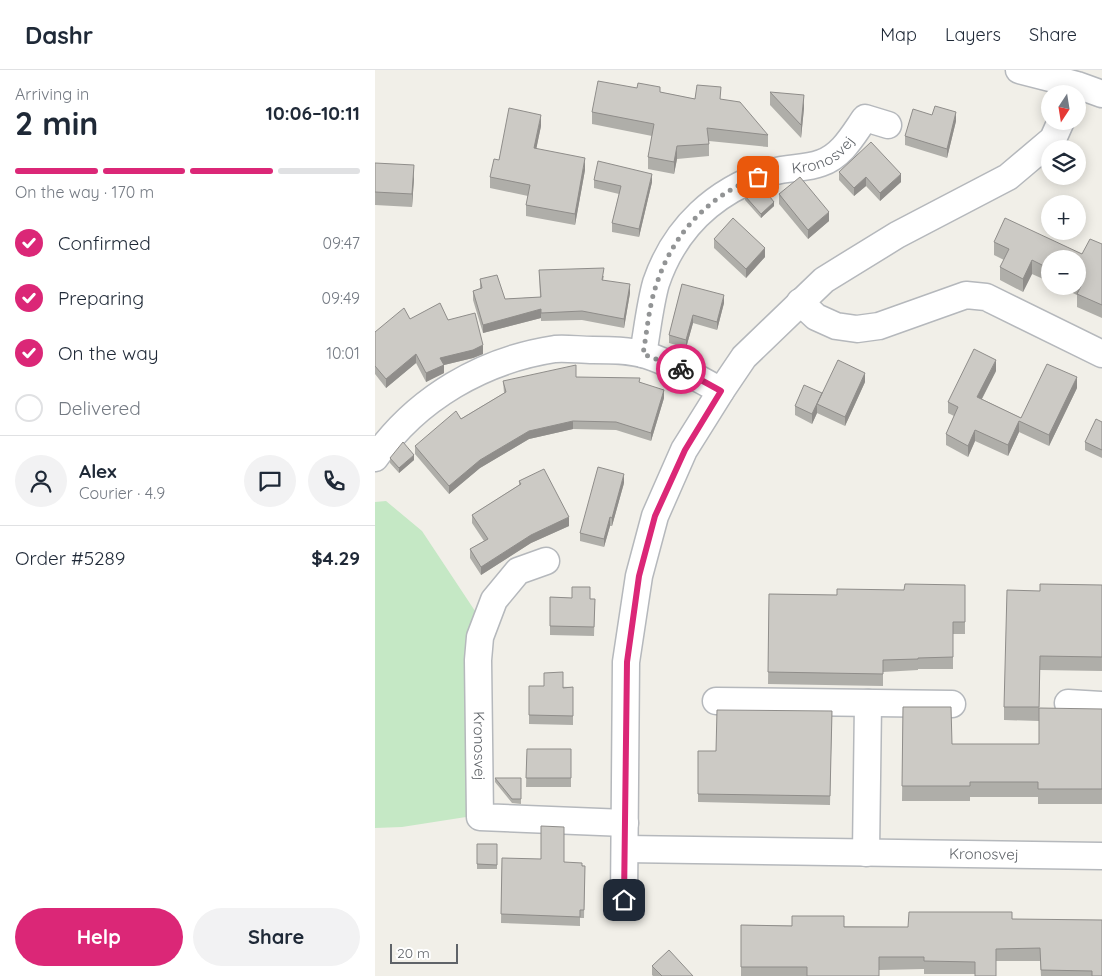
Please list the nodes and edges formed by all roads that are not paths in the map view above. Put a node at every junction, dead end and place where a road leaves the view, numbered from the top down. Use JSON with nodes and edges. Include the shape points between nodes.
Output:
{"nodes":[{"id":1,"x":1019,"y":70,"type":"edge"},
{"id":2,"x":1063,"y":85,"type":"edge"},
{"id":3,"x":1086,"y":91,"type":"edge"},
{"id":4,"x":1102,"y":94,"type":"edge"},
{"id":5,"x":888,"y":125,"type":"dead end"},
{"id":6,"x":1057,"y":130,"type":"edge"},
{"id":7,"x":800,"y":302,"type":"junction"},
{"id":8,"x":643,"y":354,"type":"junction"},
{"id":9,"x":1102,"y":354,"type":"edge"},
{"id":10,"x":721,"y":391,"type":"junction"},
{"id":11,"x":375,"y":458,"type":"edge"},
{"id":12,"x":547,"y":561,"type":"dead end"},
{"id":13,"x":716,"y":701,"type":"dead end"},
{"id":14,"x":868,"y":703,"type":"junction"},
{"id":15,"x":953,"y":704,"type":"dead end"},
{"id":16,"x":1068,"y":704,"type":"dead end"},
{"id":17,"x":1102,"y":705,"type":"edge"},
{"id":18,"x":625,"y":823,"type":"junction"},
{"id":19,"x":625,"y":849,"type":"junction"},
{"id":20,"x":866,"y":853,"type":"junction"},
{"id":21,"x":1102,"y":856,"type":"edge"},
{"id":22,"x":624,"y":900,"type":"dead end"}],
"edges":[{"from":1,"to":2,"type":"street"},
{"from":3,"to":4,"type":"street"},
{"from":5,"to":8,"type":"street","name":"Kronosvej","via":[[865,118],[839,154],[821,164],[774,171],[742,183],[713,201],[688,224],[669,253],[656,284]]},
{"from":6,"to":7,"type":"street","via":[[1053,138],[1008,177],[897,235],[824,280]]},
{"from":7,"to":9,"type":"street","via":[[816,317],[836,326],[857,329],[879,326],[966,295],[986,297]]},
{"from":7,"to":10,"type":"street","via":[[744,357]]},
{"from":8,"to":10,"type":"street","via":[[677,367]]},
{"from":8,"to":11,"type":"street","via":[[557,349],[503,361],[443,390],[415,412]]},
{"from":10,"to":18,"type":"street","via":[[685,450],[655,516],[639,576],[627,662]]},
{"from":12,"to":18,"type":"street","name":"Kronosvej","via":[[518,571],[494,600],[480,637],[480,817]]},
{"from":13,"to":14,"type":"street"},
{"from":14,"to":15,"type":"street"},
{"from":14,"to":20,"type":"street"},
{"from":16,"to":17,"type":"street"},
{"from":18,"to":19,"type":"street"},
{"from":19,"to":20,"type":"street","name":"Kronosvej"},
{"from":19,"to":22,"type":"street"},
{"from":20,"to":21,"type":"street","name":"Kronosvej"}]}
